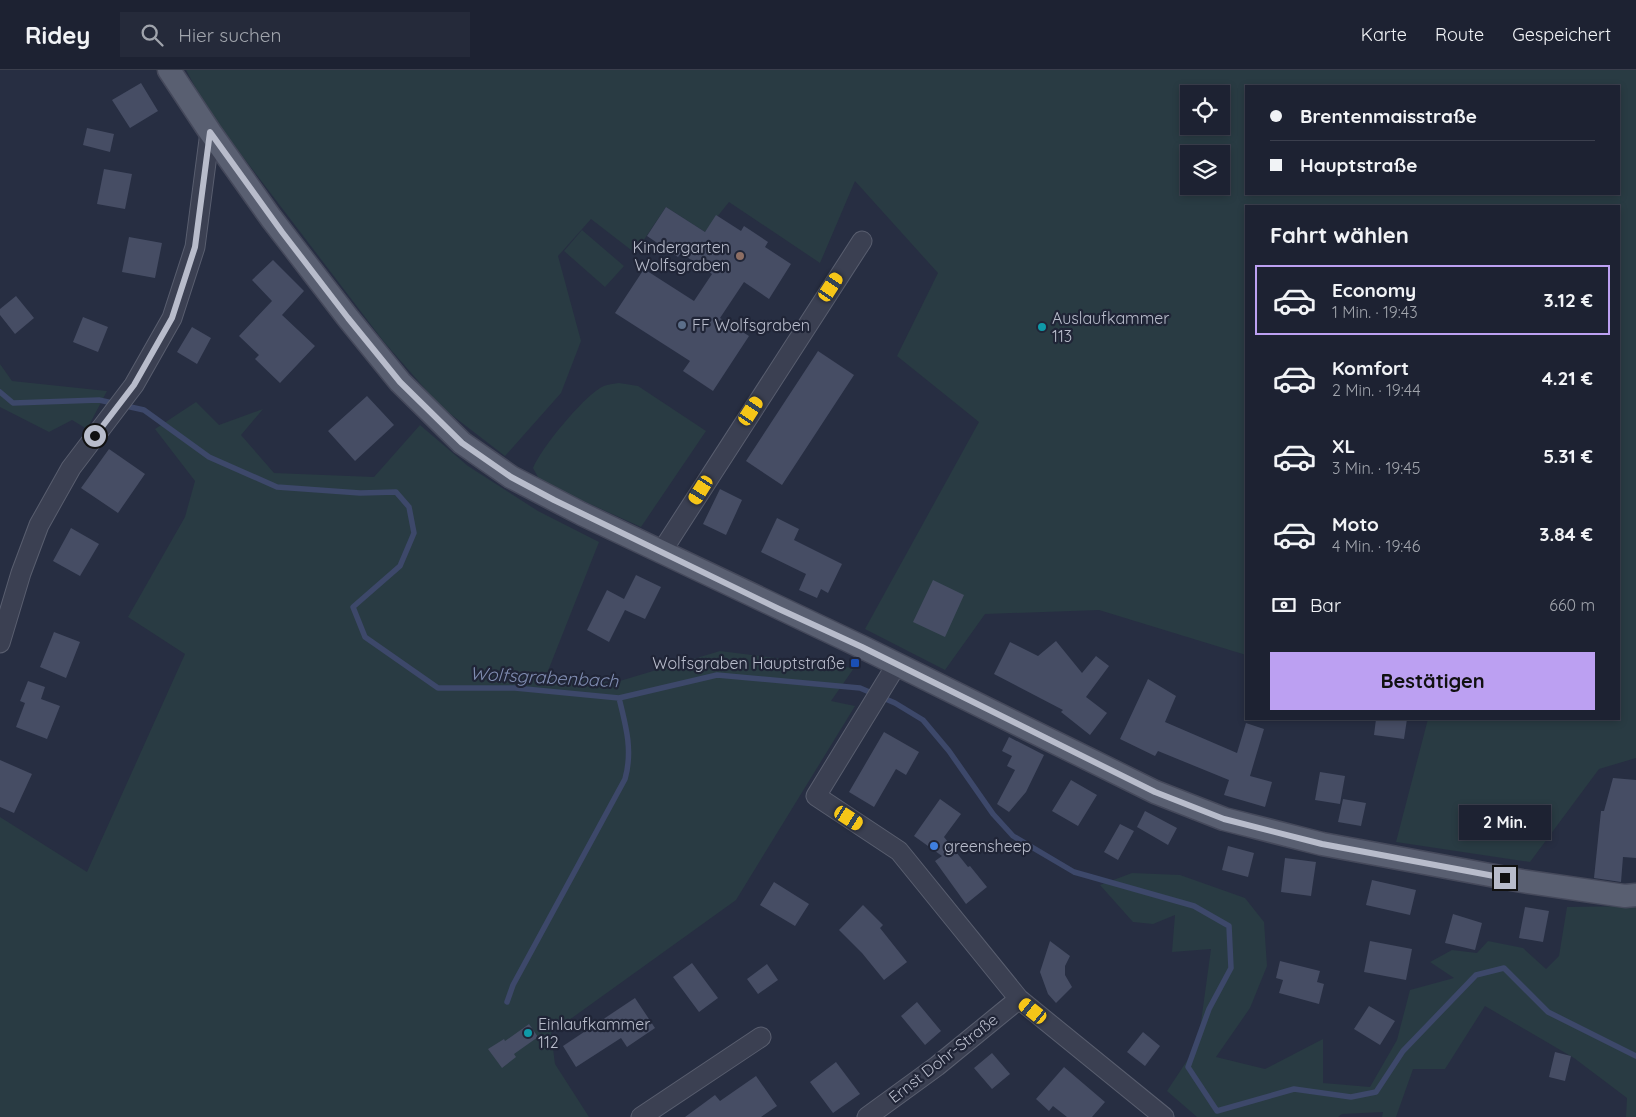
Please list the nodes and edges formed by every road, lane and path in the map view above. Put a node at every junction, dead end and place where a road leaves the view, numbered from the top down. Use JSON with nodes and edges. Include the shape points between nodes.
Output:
{"nodes":[{"id":1,"x":169,"y":70,"type":"edge"},
{"id":2,"x":210,"y":132,"type":"junction"},
{"id":3,"x":862,"y":241,"type":"dead end"},
{"id":4,"x":662,"y":552,"type":"junction"},
{"id":5,"x":0,"y":643,"type":"edge"},
{"id":6,"x":897,"y":664,"type":"junction"},
{"id":7,"x":1636,"y":895,"type":"edge"},
{"id":8,"x":1019,"y":999,"type":"junction"},
{"id":9,"x":761,"y":1037,"type":"dead end"},
{"id":10,"x":642,"y":1117,"type":"edge"},
{"id":11,"x":867,"y":1117,"type":"edge"},
{"id":12,"x":1164,"y":1117,"type":"edge"}],
"edges":[{"from":1,"to":2,"type":"main road"},
{"from":2,"to":4,"type":"main road","via":[[348,318],[400,382],[440,423],[511,477]]},
{"from":2,"to":5,"type":"street","via":[[195,247],[172,318],[134,385],[71,468],[40,525],[21,573]]},
{"from":3,"to":4,"type":"street"},
{"from":4,"to":6,"type":"main road"},
{"from":6,"to":7,"type":"main road","via":[[1155,792],[1224,819],[1322,844],[1522,882]]},
{"from":6,"to":8,"type":"street","via":[[816,796],[899,851]]},
{"from":8,"to":11,"type":"street","name":"Ernst Dohr-Straße","via":[[937,1066]]},
{"from":8,"to":12,"type":"street"},
{"from":9,"to":10,"type":"street"}]}
